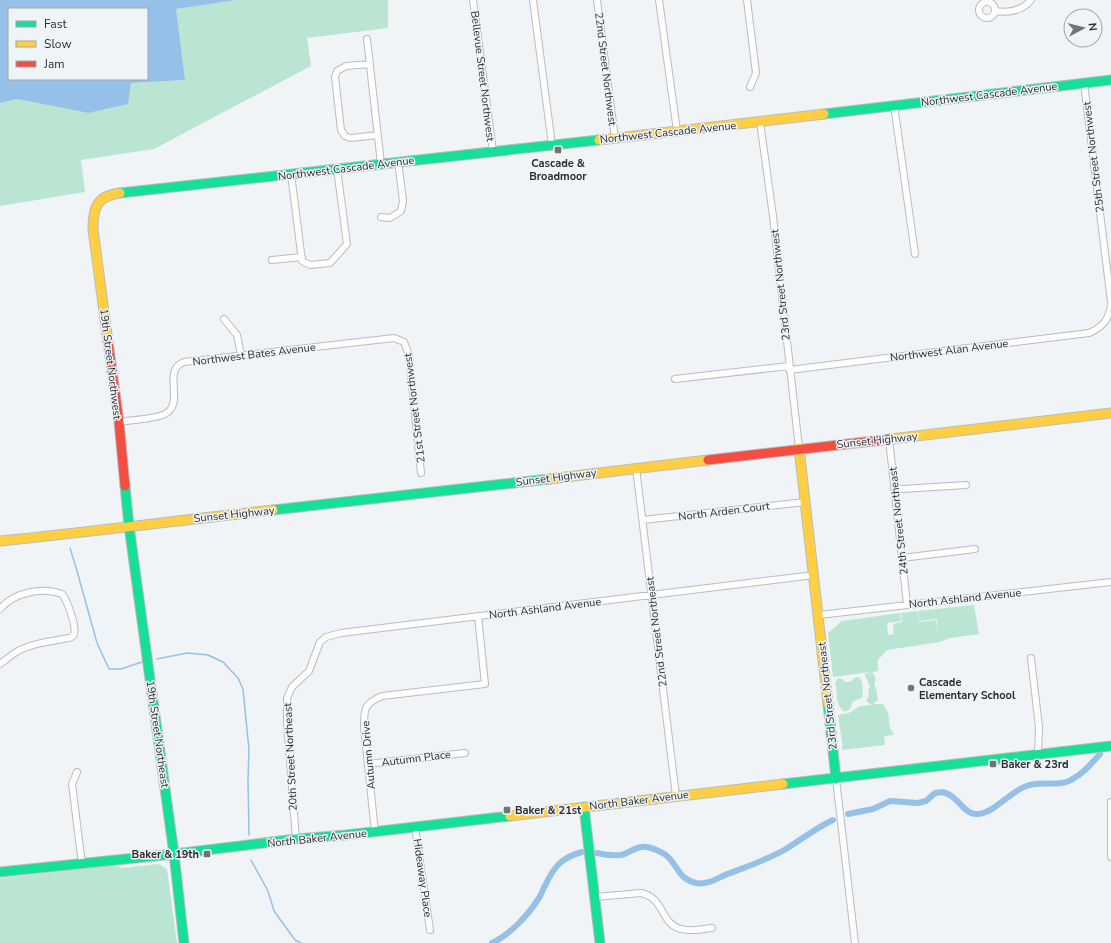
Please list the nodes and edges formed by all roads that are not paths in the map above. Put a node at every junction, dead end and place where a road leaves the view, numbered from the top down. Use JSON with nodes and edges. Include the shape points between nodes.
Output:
{"nodes":[{"id":1,"x":473,"y":0,"type":"edge"},
{"id":2,"x":533,"y":0,"type":"edge"},
{"id":3,"x":597,"y":0,"type":"edge"},
{"id":4,"x":659,"y":0,"type":"edge"},
{"id":5,"x":747,"y":0,"type":"edge"},
{"id":6,"x":1031,"y":0,"type":"edge"},
{"id":7,"x":995,"y":11,"type":"dead end"},
{"id":8,"x":367,"y":39,"type":"dead end"},
{"id":9,"x":370,"y":64,"type":"junction"},
{"id":10,"x":1111,"y":80,"type":"edge"},
{"id":11,"x":1084,"y":83,"type":"junction"},
{"id":12,"x":750,"y":87,"type":"dead end"},
{"id":13,"x":894,"y":105,"type":"junction"},
{"id":14,"x":760,"y":122,"type":"junction"},
{"id":15,"x":677,"y":132,"type":"junction"},
{"id":16,"x":378,"y":135,"type":"junction"},
{"id":17,"x":615,"y":138,"type":"junction"},
{"id":18,"x":552,"y":145,"type":"junction"},
{"id":19,"x":493,"y":151,"type":"junction"},
{"id":20,"x":398,"y":162,"type":"junction"},
{"id":21,"x":381,"y":164,"type":"junction"},
{"id":22,"x":337,"y":169,"type":"junction"},
{"id":23,"x":291,"y":174,"type":"junction"},
{"id":24,"x":97,"y":203,"type":"joint"},
{"id":25,"x":381,"y":217,"type":"dead end"},
{"id":26,"x":1111,"y":243,"type":"edge"},
{"id":27,"x":1104,"y":244,"type":"junction"},
{"id":28,"x":915,"y":254,"type":"dead end"},
{"id":29,"x":302,"y":257,"type":"junction"},
{"id":30,"x":272,"y":260,"type":"dead end"},
{"id":31,"x":1111,"y":302,"type":"edge"},
{"id":32,"x":1111,"y":306,"type":"edge"},
{"id":33,"x":224,"y":319,"type":"dead end"},
{"id":34,"x":383,"y":338,"type":"joint"},
{"id":35,"x":241,"y":355,"type":"junction"},
{"id":36,"x":789,"y":368,"type":"junction"},
{"id":37,"x":675,"y":379,"type":"dead end"},
{"id":38,"x":1111,"y":413,"type":"edge"},
{"id":39,"x":119,"y":422,"type":"junction"},
{"id":40,"x":889,"y":439,"type":"junction"},
{"id":41,"x":799,"y":448,"type":"junction"},
{"id":42,"x":636,"y":468,"type":"junction"},
{"id":43,"x":422,"y":473,"type":"dead end"},
{"id":44,"x":966,"y":485,"type":"dead end"},
{"id":45,"x":894,"y":488,"type":"junction"},
{"id":46,"x":805,"y":502,"type":"junction"},
{"id":47,"x":643,"y":520,"type":"junction"},
{"id":48,"x":129,"y":526,"type":"junction"},
{"id":49,"x":0,"y":541,"type":"edge"},
{"id":50,"x":975,"y":550,"type":"dead end"},
{"id":51,"x":902,"y":558,"type":"junction"},
{"id":52,"x":814,"y":575,"type":"junction"},
{"id":53,"x":1111,"y":582,"type":"edge"},
{"id":54,"x":652,"y":595,"type":"junction"},
{"id":55,"x":907,"y":604,"type":"junction"},
{"id":56,"x":0,"y":609,"type":"edge"},
{"id":57,"x":819,"y":615,"type":"junction"},
{"id":58,"x":478,"y":616,"type":"junction"},
{"id":59,"x":1031,"y":658,"type":"dead end"},
{"id":60,"x":0,"y":664,"type":"edge"},
{"id":61,"x":301,"y":679,"type":"joint"},
{"id":62,"x":1111,"y":746,"type":"edge"},
{"id":63,"x":465,"y":753,"type":"dead end"},
{"id":64,"x":1038,"y":754,"type":"junction"},
{"id":65,"x":368,"y":764,"type":"junction"},
{"id":66,"x":77,"y":772,"type":"dead end"},
{"id":67,"x":836,"y":778,"type":"junction"},
{"id":68,"x":676,"y":796,"type":"junction"},
{"id":69,"x":1111,"y":802,"type":"edge"},
{"id":70,"x":584,"y":807,"type":"junction"},
{"id":71,"x":415,"y":827,"type":"junction"},
{"id":72,"x":375,"y":832,"type":"junction"},
{"id":73,"x":296,"y":839,"type":"junction"},
{"id":74,"x":174,"y":854,"type":"junction"},
{"id":75,"x":1111,"y":857,"type":"edge"},
{"id":76,"x":82,"y":864,"type":"junction"},
{"id":77,"x":0,"y":872,"type":"edge"},
{"id":78,"x":595,"y":897,"type":"junction"},
{"id":79,"x":712,"y":928,"type":"dead end"},
{"id":80,"x":430,"y":930,"type":"dead end"},
{"id":81,"x":184,"y":943,"type":"edge"},
{"id":82,"x":600,"y":943,"type":"edge"},
{"id":83,"x":856,"y":943,"type":"edge"}],
"edges":[{"from":1,"to":19,"type":"street","name":"Bellevue Street Northwest"},
{"from":2,"to":18,"type":"street"},
{"from":3,"to":17,"type":"street","name":"22nd Street Northwest"},
{"from":4,"to":15,"type":"street"},
{"from":5,"to":12,"type":"street","via":[[756,73]]},
{"from":6,"to":7,"type":"street","via":[[1019,9],[1009,12]]},
{"from":8,"to":9,"type":"street"},
{"from":9,"to":16,"type":"street"},
{"from":9,"to":16,"type":"street","via":[[346,66],[337,71],[335,77],[341,130],[345,136],[351,138]]},
{"from":10,"to":11,"type":"main road","name":"Northwest Cascade Avenue"},
{"from":11,"to":13,"type":"main road","name":"Northwest Cascade Avenue"},
{"from":11,"to":27,"type":"street","name":"25th Street Northwest"},
{"from":13,"to":14,"type":"main road","name":"Northwest Cascade Avenue"},
{"from":13,"to":28,"type":"street"},
{"from":14,"to":15,"type":"main road","name":"Northwest Cascade Avenue"},
{"from":14,"to":36,"type":"street","name":"23rd Street Northwest"},
{"from":15,"to":17,"type":"main road","name":"Northwest Cascade Avenue"},
{"from":16,"to":21,"type":"street"},
{"from":17,"to":18,"type":"main road","name":"Northwest Cascade Avenue"},
{"from":18,"to":19,"type":"main road","name":"Northwest Cascade Avenue"},
{"from":19,"to":20,"type":"main road","name":"Northwest Cascade Avenue"},
{"from":20,"to":21,"type":"main road","name":"Northwest Cascade Avenue"},
{"from":20,"to":25,"type":"street","via":[[403,201],[401,211],[390,218]]},
{"from":21,"to":22,"type":"main road","name":"Northwest Cascade Avenue"},
{"from":22,"to":23,"type":"main road","name":"Northwest Cascade Avenue"},
{"from":22,"to":29,"type":"street","via":[[346,244],[330,264],[310,265],[302,260]]},
{"from":23,"to":24,"type":"main road","name":"Northwest Cascade Avenue","via":[[112,194],[103,197]]},
{"from":23,"to":29,"type":"street"},
{"from":24,"to":39,"type":"main road","name":"19th Street Northwest","via":[[93,214],[93,229]]},
{"from":26,"to":27,"type":"street"},
{"from":27,"to":31,"type":"street","name":"25th Street Northwest"},
{"from":29,"to":30,"type":"street"},
{"from":32,"to":36,"type":"street","name":"Northwest Alan Avenue","via":[[1106,322],[1096,330],[1081,335]]},
{"from":33,"to":35,"type":"street","via":[[237,335]]},
{"from":34,"to":35,"type":"street","name":"Northwest Bates Avenue"},
{"from":34,"to":43,"type":"street","name":"21st Street Northwest","via":[[401,340],[408,350]]},
{"from":35,"to":39,"type":"street","name":"Northwest Bates Avenue","via":[[181,363],[173,376],[174,402],[168,412],[160,416]]},
{"from":36,"to":37,"type":"street","name":"Northwest Alan Avenue"},
{"from":36,"to":41,"type":"street","name":"23rd Street Northwest"},
{"from":38,"to":40,"type":"main road","name":"Sunset Highway"},
{"from":39,"to":48,"type":"main road","name":"19th Street Northwest"},
{"from":40,"to":41,"type":"main road","name":"Sunset Highway"},
{"from":40,"to":45,"type":"street","name":"24th Street Northeast"},
{"from":41,"to":42,"type":"main road","name":"Sunset Highway"},
{"from":41,"to":46,"type":"main road","name":"23rd Street Northeast"},
{"from":42,"to":47,"type":"street","name":"22nd Street Northeast"},
{"from":42,"to":48,"type":"main road","name":"Sunset Highway"},
{"from":44,"to":45,"type":"street"},
{"from":45,"to":51,"type":"street","name":"24th Street Northeast"},
{"from":46,"to":47,"type":"street","name":"North Arden Court"},
{"from":46,"to":52,"type":"main road","name":"23rd Street Northeast"},
{"from":47,"to":54,"type":"street","name":"22nd Street Northeast"},
{"from":48,"to":49,"type":"main road","name":"Sunset Highway"},
{"from":48,"to":74,"type":"main road","name":"19th Street Northeast"},
{"from":50,"to":51,"type":"street"},
{"from":51,"to":55,"type":"street","name":"24th Street Northeast"},
{"from":52,"to":54,"type":"street","name":"North Ashland Avenue"},
{"from":52,"to":57,"type":"main road","name":"23rd Street Northeast"},
{"from":53,"to":55,"type":"street","name":"North Ashland Avenue"},
{"from":54,"to":58,"type":"street","name":"North Ashland Avenue"},
{"from":54,"to":68,"type":"street","name":"22nd Street Northeast"},
{"from":55,"to":57,"type":"street","name":"North Ashland Avenue"},
{"from":56,"to":60,"type":"street","via":[[12,599],[31,592],[57,592],[62,594],[74,623],[74,633],[69,638],[18,651]]},
{"from":57,"to":67,"type":"main road","name":"23rd Street Northeast"},
{"from":58,"to":61,"type":"street","name":"North Ashland Avenue","via":[[333,634],[320,642],[308,672]]},
{"from":58,"to":65,"type":"street","name":"Autumn Drive","via":[[485,684],[382,696],[370,701],[364,711]]},
{"from":59,"to":64,"type":"street","via":[[1039,727]]},
{"from":61,"to":73,"type":"street","name":"20th Street Northeast","via":[[289,692],[286,707]]},
{"from":62,"to":64,"type":"main road","name":"North Baker Avenue"},
{"from":63,"to":65,"type":"street","name":"Autumn Place"},
{"from":64,"to":67,"type":"main road","name":"North Baker Avenue"},
{"from":65,"to":72,"type":"street","name":"Autumn Drive"},
{"from":66,"to":76,"type":"street","via":[[72,784]]},
{"from":67,"to":68,"type":"main road","name":"North Baker Avenue"},
{"from":67,"to":83,"type":"street","name":"23rd Street Northeast"},
{"from":68,"to":70,"type":"main road","name":"North Baker Avenue"},
{"from":69,"to":75,"type":"street"},
{"from":70,"to":71,"type":"main road","name":"North Baker Avenue"},
{"from":70,"to":78,"type":"main road"},
{"from":71,"to":72,"type":"main road","name":"North Baker Avenue"},
{"from":71,"to":80,"type":"street","name":"Hideaway Place"},
{"from":72,"to":73,"type":"main road","name":"North Baker Avenue"},
{"from":73,"to":74,"type":"main road","name":"North Baker Avenue"},
{"from":74,"to":76,"type":"main road","name":"North Baker Avenue"},
{"from":74,"to":81,"type":"main road","name":"19th Street Northeast"},
{"from":76,"to":77,"type":"main road","name":"North Baker Avenue"},
{"from":78,"to":79,"type":"street","via":[[647,894],[654,898],[674,927],[688,930]]},
{"from":78,"to":82,"type":"main road"}]}
